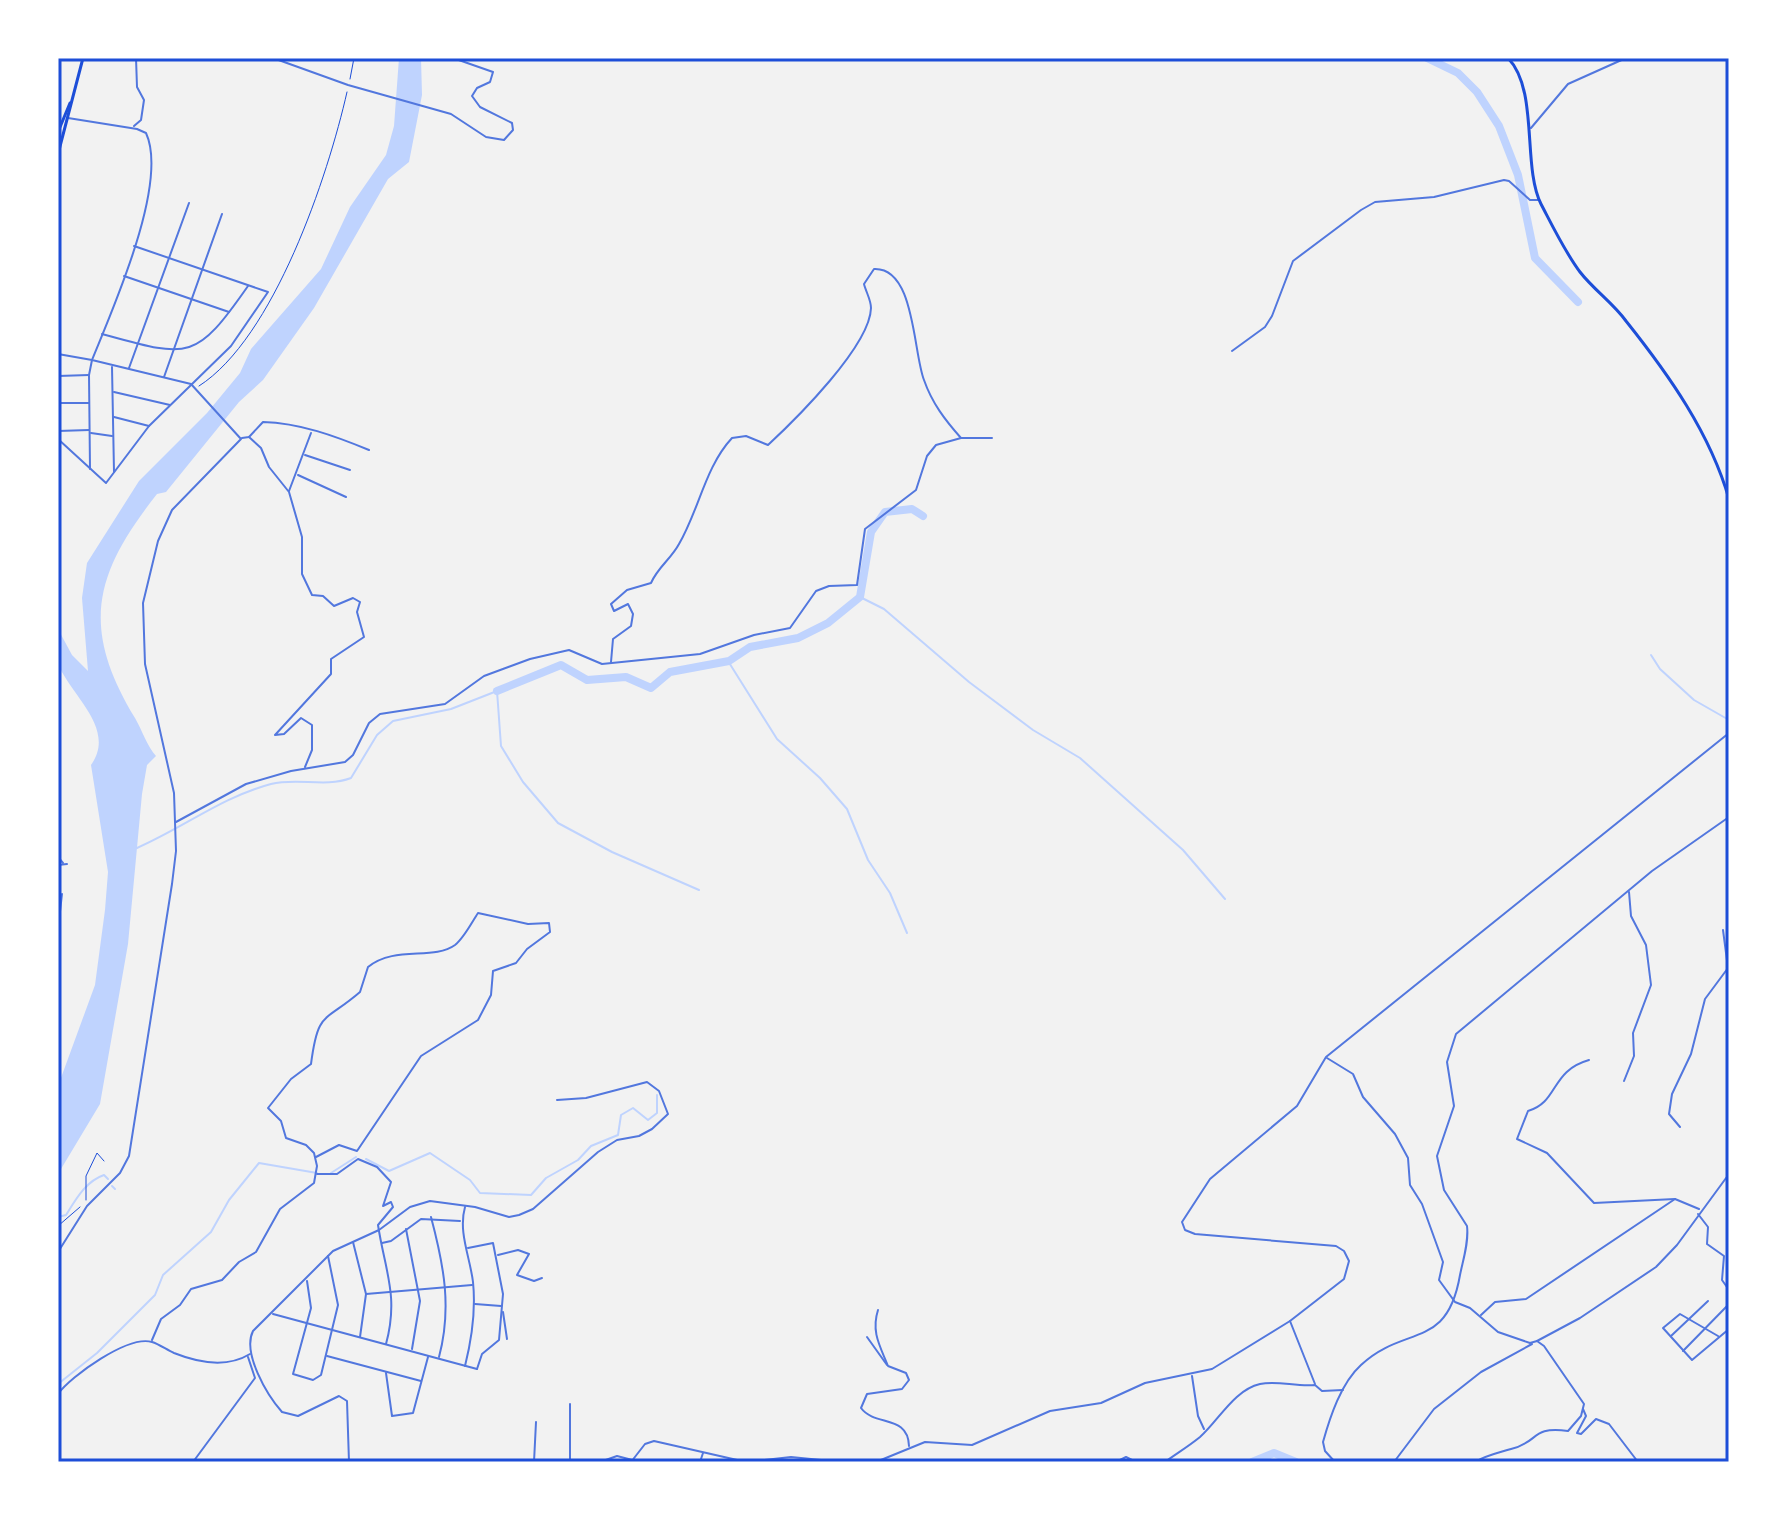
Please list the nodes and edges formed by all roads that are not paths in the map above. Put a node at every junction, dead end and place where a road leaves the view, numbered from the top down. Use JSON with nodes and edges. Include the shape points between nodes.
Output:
{"nodes":[{"id":1,"x":83,"y":58,"type":"edge"},
{"id":2,"x":136,"y":58,"type":"edge"},
{"id":3,"x":273,"y":58,"type":"edge"},
{"id":4,"x":453,"y":58,"type":"edge"},
{"id":5,"x":1508,"y":58,"type":"edge"},
{"id":6,"x":1626,"y":58,"type":"edge"},
{"id":7,"x":72,"y":100,"type":"junction"},
{"id":8,"x":63,"y":117,"type":"junction"},
{"id":9,"x":69,"y":118,"type":"junction"},
{"id":10,"x":133,"y":128,"type":"junction"},
{"id":11,"x":1531,"y":128,"type":"junction"},
{"id":12,"x":58,"y":132,"type":"edge"},
{"id":13,"x":58,"y":154,"type":"edge"},
{"id":14,"x":1539,"y":200,"type":"junction"},
{"id":15,"x":189,"y":203,"type":"dead end"},
{"id":16,"x":222,"y":214,"type":"dead end"},
{"id":17,"x":134,"y":246,"type":"junction"},
{"id":18,"x":170,"y":258,"type":"junction"},
{"id":19,"x":202,"y":269,"type":"junction"},
{"id":20,"x":124,"y":276,"type":"junction"},
{"id":21,"x":248,"y":285,"type":"junction"},
{"id":22,"x":159,"y":288,"type":"junction"},
{"id":23,"x":191,"y":300,"type":"junction"},
{"id":24,"x":229,"y":312,"type":"junction"},
{"id":25,"x":102,"y":334,"type":"junction"},
{"id":26,"x":138,"y":344,"type":"junction"},
{"id":27,"x":173,"y":351,"type":"junction"},
{"id":28,"x":1232,"y":351,"type":"dead end"},
{"id":29,"x":58,"y":354,"type":"edge"},
{"id":30,"x":92,"y":360,"type":"junction"},
{"id":31,"x":112,"y":365,"type":"junction"},
{"id":32,"x":129,"y":369,"type":"junction"},
{"id":33,"x":89,"y":375,"type":"junction"},
{"id":34,"x":58,"y":376,"type":"edge"},
{"id":35,"x":164,"y":377,"type":"junction"},
{"id":36,"x":196,"y":387,"type":"junction"},
{"id":37,"x":112,"y":391,"type":"junction"},
{"id":38,"x":58,"y":403,"type":"edge"},
{"id":39,"x":89,"y":403,"type":"junction"},
{"id":40,"x":170,"y":405,"type":"junction"},
{"id":41,"x":113,"y":416,"type":"junction"},
{"id":42,"x":149,"y":426,"type":"junction"},
{"id":43,"x":58,"y":431,"type":"edge"},
{"id":44,"x":312,"y":431,"type":"junction"},
{"id":45,"x":90,"y":432,"type":"junction"},
{"id":46,"x":113,"y":436,"type":"junction"},
{"id":47,"x":240,"y":437,"type":"junction"},
{"id":48,"x":249,"y":437,"type":"junction"},
{"id":49,"x":961,"y":438,"type":"junction"},
{"id":50,"x":992,"y":438,"type":"dead end"},
{"id":51,"x":58,"y":439,"type":"edge"},
{"id":52,"x":369,"y":450,"type":"dead end"},
{"id":53,"x":304,"y":455,"type":"junction"},
{"id":54,"x":90,"y":470,"type":"junction"},
{"id":55,"x":350,"y":470,"type":"dead end"},
{"id":56,"x":114,"y":473,"type":"junction"},
{"id":57,"x":297,"y":475,"type":"junction"},
{"id":58,"x":289,"y":492,"type":"junction"},
{"id":59,"x":346,"y":497,"type":"dead end"},
{"id":60,"x":1729,"y":499,"type":"edge"},
{"id":61,"x":611,"y":663,"type":"junction"},
{"id":62,"x":1729,"y":733,"type":"edge"},
{"id":63,"x":304,"y":768,"type":"junction"},
{"id":64,"x":1729,"y":817,"type":"edge"},
{"id":65,"x":175,"y":824,"type":"junction"},
{"id":66,"x":58,"y":857,"type":"edge"},
{"id":67,"x":58,"y":865,"type":"edge"},
{"id":68,"x":1629,"y":891,"type":"junction"},
{"id":69,"x":62,"y":894,"type":"dead end"},
{"id":70,"x":58,"y":929,"type":"edge"},
{"id":71,"x":1729,"y":932,"type":"edge"},
{"id":72,"x":1326,"y":1057,"type":"junction"},
{"id":73,"x":1589,"y":1060,"type":"dead end"},
{"id":74,"x":1624,"y":1081,"type":"dead end"},
{"id":75,"x":557,"y":1100,"type":"dead end"},
{"id":76,"x":1680,"y":1127,"type":"dead end"},
{"id":77,"x":316,"y":1157,"type":"junction"},
{"id":78,"x":317,"y":1174,"type":"junction"},
{"id":79,"x":1729,"y":1174,"type":"edge"},
{"id":80,"x":1675,"y":1199,"type":"junction"},
{"id":81,"x":465,"y":1206,"type":"junction"},
{"id":82,"x":1700,"y":1209,"type":"junction"},
{"id":83,"x":1697,"y":1214,"type":"junction"},
{"id":84,"x":431,"y":1217,"type":"junction"},
{"id":85,"x":461,"y":1221,"type":"junction"},
{"id":86,"x":406,"y":1229,"type":"junction"},
{"id":87,"x":379,"y":1230,"type":"junction"},
{"id":88,"x":352,"y":1240,"type":"junction"},
{"id":89,"x":382,"y":1243,"type":"junction"},
{"id":90,"x":467,"y":1248,"type":"junction"},
{"id":91,"x":58,"y":1252,"type":"edge"},
{"id":92,"x":497,"y":1255,"type":"junction"},
{"id":93,"x":328,"y":1256,"type":"junction"},
{"id":94,"x":542,"y":1278,"type":"dead end"},
{"id":95,"x":306,"y":1280,"type":"junction"},
{"id":96,"x":474,"y":1285,"type":"junction"},
{"id":97,"x":447,"y":1287,"type":"junction"},
{"id":98,"x":419,"y":1290,"type":"junction"},
{"id":99,"x":1729,"y":1290,"type":"edge"},
{"id":100,"x":393,"y":1292,"type":"junction"},
{"id":101,"x":366,"y":1294,"type":"junction"},
{"id":102,"x":1708,"y":1301,"type":"dead end"},
{"id":103,"x":1455,"y":1302,"type":"junction"},
{"id":104,"x":474,"y":1304,"type":"junction"},
{"id":105,"x":1729,"y":1304,"type":"edge"},
{"id":106,"x":503,"y":1306,"type":"junction"},
{"id":107,"x":878,"y":1310,"type":"dead end"},
{"id":108,"x":502,"y":1311,"type":"junction"},
{"id":109,"x":273,"y":1314,"type":"junction"},
{"id":110,"x":1480,"y":1316,"type":"junction"},
{"id":111,"x":1689,"y":1319,"type":"junction"},
{"id":112,"x":1290,"y":1321,"type":"junction"},
{"id":113,"x":307,"y":1323,"type":"junction"},
{"id":114,"x":1729,"y":1329,"type":"edge"},
{"id":115,"x":333,"y":1330,"type":"junction"},
{"id":116,"x":1708,"y":1330,"type":"junction"},
{"id":117,"x":1670,"y":1336,"type":"junction"},
{"id":118,"x":1718,"y":1336,"type":"junction"},
{"id":119,"x":867,"y":1337,"type":"dead end"},
{"id":120,"x":359,"y":1338,"type":"junction"},
{"id":121,"x":507,"y":1339,"type":"dead end"},
{"id":122,"x":152,"y":1341,"type":"junction"},
{"id":123,"x":1537,"y":1341,"type":"junction"},
{"id":124,"x":386,"y":1345,"type":"junction"},
{"id":125,"x":1683,"y":1351,"type":"junction"},
{"id":126,"x":412,"y":1352,"type":"junction"},
{"id":127,"x":249,"y":1354,"type":"junction"},
{"id":128,"x":326,"y":1356,"type":"junction"},
{"id":129,"x":429,"y":1356,"type":"junction"},
{"id":130,"x":438,"y":1359,"type":"junction"},
{"id":131,"x":465,"y":1366,"type":"junction"},
{"id":132,"x":888,"y":1366,"type":"junction"},
{"id":133,"x":386,"y":1373,"type":"junction"},
{"id":134,"x":1192,"y":1376,"type":"junction"},
{"id":135,"x":422,"y":1381,"type":"junction"},
{"id":136,"x":1315,"y":1385,"type":"junction"},
{"id":137,"x":1343,"y":1389,"type":"junction"},
{"id":138,"x":58,"y":1394,"type":"edge"},
{"id":139,"x":570,"y":1404,"type":"dead end"},
{"id":140,"x":1583,"y":1409,"type":"junction"},
{"id":141,"x":536,"y":1422,"type":"dead end"},
{"id":142,"x":1205,"y":1431,"type":"junction"},
{"id":143,"x":909,"y":1446,"type":"junction"},
{"id":144,"x":703,"y":1453,"type":"junction"},
{"id":145,"x":791,"y":1457,"type":"junction"},
{"id":146,"x":632,"y":1460,"type":"edge"},
{"id":147,"x":193,"y":1462,"type":"edge"},
{"id":148,"x":349,"y":1462,"type":"edge"},
{"id":149,"x":534,"y":1462,"type":"edge"},
{"id":150,"x":570,"y":1462,"type":"edge"},
{"id":151,"x":600,"y":1462,"type":"edge"},
{"id":152,"x":640,"y":1462,"type":"edge"},
{"id":153,"x":700,"y":1462,"type":"edge"},
{"id":154,"x":792,"y":1462,"type":"edge"},
{"id":155,"x":841,"y":1462,"type":"edge"},
{"id":156,"x":876,"y":1462,"type":"edge"},
{"id":157,"x":1116,"y":1462,"type":"edge"},
{"id":158,"x":1136,"y":1462,"type":"edge"},
{"id":159,"x":1165,"y":1462,"type":"edge"},
{"id":160,"x":1335,"y":1462,"type":"edge"},
{"id":161,"x":1394,"y":1462,"type":"edge"},
{"id":162,"x":1475,"y":1462,"type":"edge"},
{"id":163,"x":1638,"y":1462,"type":"edge"},
{"id":164,"x":1702,"y":1462,"type":"edge"},
{"id":165,"x":1723,"y":1462,"type":"edge"}],
"edges":[{"from":1,"to":7,"type":"main road"},
{"from":2,"to":10,"type":"street","via":[[137,87],[144,100],[141,120]]},
{"from":3,"to":4,"type":"street","via":[[451,114],[499,142],[513,130],[512,123],[473,100],[473,91],[490,82],[493,72]]},
{"from":5,"to":11,"type":"main road"},
{"from":6,"to":11,"type":"street","via":[[1568,84]]},
{"from":7,"to":8,"type":"main road"},
{"from":7,"to":9,"type":"main road"},
{"from":8,"to":9,"type":"street"},
{"from":8,"to":12,"type":"main road"},
{"from":9,"to":10,"type":"street"},
{"from":9,"to":13,"type":"main road"},
{"from":10,"to":17,"type":"street","via":[[146,133],[154,154],[147,206]]},
{"from":11,"to":14,"type":"main road","via":[[1530,166]]},
{"from":14,"to":28,"type":"street","via":[[1530,200],[1504,180],[1434,197],[1375,202],[1293,261],[1265,327]]},
{"from":14,"to":60,"type":"main road","via":[[1583,276],[1627,322],[1692,415],[1714,454]]},
{"from":15,"to":18,"type":"street"},
{"from":16,"to":19,"type":"street"},
{"from":17,"to":18,"type":"street"},
{"from":17,"to":20,"type":"street"},
{"from":18,"to":19,"type":"street"},
{"from":18,"to":22,"type":"street"},
{"from":19,"to":21,"type":"street"},
{"from":19,"to":23,"type":"street"},
{"from":20,"to":22,"type":"street"},
{"from":20,"to":25,"type":"street"},
{"from":21,"to":24,"type":"street"},
{"from":21,"to":36,"type":"street","via":[[268,292],[265,299]]},
{"from":22,"to":23,"type":"street"},
{"from":22,"to":26,"type":"street"},
{"from":23,"to":24,"type":"street"},
{"from":23,"to":27,"type":"street"},
{"from":24,"to":27,"type":"street","via":[[199,345]]},
{"from":25,"to":26,"type":"street"},
{"from":25,"to":30,"type":"street"},
{"from":26,"to":27,"type":"street"},
{"from":26,"to":32,"type":"street"},
{"from":27,"to":35,"type":"street"},
{"from":29,"to":30,"type":"street"},
{"from":30,"to":31,"type":"street"},
{"from":30,"to":33,"type":"street"},
{"from":31,"to":32,"type":"street"},
{"from":31,"to":37,"type":"street"},
{"from":32,"to":35,"type":"street"},
{"from":33,"to":34,"type":"street"},
{"from":33,"to":39,"type":"street"},
{"from":35,"to":36,"type":"street"},
{"from":36,"to":40,"type":"street"},
{"from":36,"to":47,"type":"street"},
{"from":37,"to":40,"type":"street"},
{"from":37,"to":41,"type":"street"},
{"from":38,"to":39,"type":"street"},
{"from":39,"to":45,"type":"street"},
{"from":40,"to":42,"type":"street"},
{"from":41,"to":42,"type":"street"},
{"from":41,"to":46,"type":"street"},
{"from":42,"to":56,"type":"street"},
{"from":43,"to":45,"type":"street"},
{"from":44,"to":48,"type":"street","via":[[263,422]]},
{"from":44,"to":52,"type":"street"},
{"from":44,"to":53,"type":"street"},
{"from":45,"to":46,"type":"street"},
{"from":45,"to":54,"type":"street"},
{"from":46,"to":56,"type":"street"},
{"from":47,"to":48,"type":"street"},
{"from":47,"to":65,"type":"street","via":[[178,501],[158,541],[141,614]]},
{"from":48,"to":58,"type":"street"},
{"from":49,"to":50,"type":"street"},
{"from":49,"to":61,"type":"street","via":[[936,445],[916,490],[869,523],[855,588],[834,585],[816,591],[790,628],[754,635],[710,653]]},
{"from":49,"to":61,"type":"street","via":[[935,406],[922,376],[905,290],[894,276],[874,269],[864,284],[871,306],[868,320],[838,371],[768,445],[746,436],[732,438],[720,453],[677,548],[651,583],[627,590],[611,604],[614,611],[628,604],[633,614],[631,626],[613,639]]},
{"from":51,"to":54,"type":"street"},
{"from":53,"to":55,"type":"street"},
{"from":53,"to":57,"type":"street"},
{"from":54,"to":56,"type":"street","via":[[106,483]]},
{"from":57,"to":58,"type":"street"},
{"from":57,"to":59,"type":"street"},
{"from":58,"to":63,"type":"street","via":[[299,516],[305,584],[312,595],[323,596],[334,606],[346,599],[360,602],[357,612],[364,637],[331,659],[331,674],[277,730],[278,737],[301,718],[312,725],[312,750]]},
{"from":61,"to":63,"type":"street","via":[[563,650],[505,667],[445,704],[384,712],[369,723],[345,762]]},
{"from":62,"to":72,"type":"street"},
{"from":63,"to":65,"type":"street","via":[[246,784]]},
{"from":64,"to":68,"type":"street"},
{"from":65,"to":91,"type":"street","via":[[172,884],[129,1156],[120,1173],[87,1206]]},
{"from":66,"to":67,"type":"street","via":[[65,864]]},
{"from":68,"to":74,"type":"street","via":[[1631,916],[1646,945],[1651,985],[1633,1033],[1634,1056]]},
{"from":68,"to":103,"type":"street","via":[[1478,1012],[1451,1043],[1447,1073],[1454,1106],[1437,1156],[1444,1190],[1467,1226]]},
{"from":69,"to":70,"type":"street"},
{"from":71,"to":76,"type":"street","via":[[1723,930],[1728,968],[1705,999],[1687,1066],[1672,1094],[1668,1112]]},
{"from":72,"to":103,"type":"street","via":[[1353,1074],[1363,1097],[1408,1158],[1410,1185],[1443,1262],[1439,1280]]},
{"from":72,"to":112,"type":"street","via":[[1297,1106],[1210,1179],[1182,1222],[1195,1234],[1331,1245],[1344,1251],[1349,1267],[1344,1279]]},
{"from":73,"to":80,"type":"street","via":[[1566,1069],[1545,1103],[1528,1111],[1517,1139],[1547,1153],[1594,1203]]},
{"from":75,"to":81,"type":"street","via":[[647,1082],[656,1086],[668,1114],[652,1129],[598,1152],[528,1212],[509,1217]]},
{"from":77,"to":77,"type":"street","via":[[339,1145],[357,1151],[421,1056],[478,1020],[491,995],[493,971],[516,963],[550,932],[549,923],[478,913],[456,944],[399,953],[368,967],[359,994],[337,1006],[317,1030],[311,1064],[268,1108],[281,1121],[286,1138],[306,1145]]},
{"from":77,"to":78,"type":"street"},
{"from":78,"to":87,"type":"street","via":[[337,1174],[358,1159],[383,1171],[391,1182],[383,1206],[391,1202],[393,1207]]},
{"from":78,"to":122,"type":"street","via":[[314,1183],[280,1209],[256,1252],[222,1280],[195,1286],[161,1319]]},
{"from":79,"to":82,"type":"street"},
{"from":80,"to":82,"type":"street"},
{"from":80,"to":110,"type":"street","via":[[1523,1301],[1495,1302]]},
{"from":81,"to":85,"type":"street"},
{"from":81,"to":87,"type":"street","via":[[416,1204]]},
{"from":82,"to":83,"type":"street"},
{"from":83,"to":99,"type":"street","via":[[1708,1227],[1707,1244],[1724,1256],[1722,1282]]},
{"from":83,"to":123,"type":"street","via":[[1656,1267]]},
{"from":84,"to":85,"type":"street"},
{"from":84,"to":86,"type":"street"},
{"from":84,"to":97,"type":"street"},
{"from":85,"to":90,"type":"street"},
{"from":86,"to":89,"type":"street"},
{"from":86,"to":98,"type":"street"},
{"from":87,"to":88,"type":"street"},
{"from":87,"to":89,"type":"street"},
{"from":88,"to":93,"type":"street"},
{"from":88,"to":101,"type":"street"},
{"from":89,"to":100,"type":"street"},
{"from":90,"to":92,"type":"street","via":[[493,1243]]},
{"from":90,"to":96,"type":"street"},
{"from":92,"to":94,"type":"street","via":[[518,1250],[529,1254],[517,1275]]},
{"from":92,"to":106,"type":"street"},
{"from":93,"to":95,"type":"street"},
{"from":93,"to":115,"type":"street","via":[[339,1295]]},
{"from":95,"to":109,"type":"street"},
{"from":95,"to":113,"type":"street","via":[[311,1297]]},
{"from":96,"to":97,"type":"street"},
{"from":96,"to":104,"type":"street"},
{"from":97,"to":98,"type":"street"},
{"from":97,"to":130,"type":"street"},
{"from":98,"to":100,"type":"street"},
{"from":98,"to":126,"type":"street"},
{"from":100,"to":101,"type":"street"},
{"from":100,"to":124,"type":"street"},
{"from":101,"to":120,"type":"street"},
{"from":102,"to":111,"type":"street"},
{"from":103,"to":110,"type":"street"},
{"from":103,"to":137,"type":"street","via":[[1439,1323],[1370,1357]]},
{"from":104,"to":106,"type":"street"},
{"from":104,"to":131,"type":"street"},
{"from":105,"to":116,"type":"street"},
{"from":106,"to":108,"type":"street"},
{"from":107,"to":132,"type":"street","via":[[874,1328]]},
{"from":108,"to":121,"type":"street"},
{"from":108,"to":131,"type":"street","via":[[499,1340],[482,1354],[477,1369]]},
{"from":109,"to":113,"type":"street"},
{"from":109,"to":127,"type":"street","via":[[253,1331]]},
{"from":110,"to":123,"type":"street","via":[[1500,1333]]},
{"from":111,"to":116,"type":"street"},
{"from":111,"to":117,"type":"street"},
{"from":111,"to":117,"type":"street","via":[[1680,1314],[1663,1328]]},
{"from":112,"to":134,"type":"street"},
{"from":112,"to":136,"type":"street"},
{"from":113,"to":115,"type":"street"},
{"from":113,"to":128,"type":"street","via":[[293,1374],[313,1380],[321,1375]]},
{"from":114,"to":118,"type":"street"},
{"from":115,"to":120,"type":"street"},
{"from":115,"to":128,"type":"street"},
{"from":116,"to":118,"type":"street"},
{"from":116,"to":125,"type":"street"},
{"from":117,"to":125,"type":"street"},
{"from":118,"to":125,"type":"street","via":[[1692,1360]]},
{"from":119,"to":132,"type":"street"},
{"from":120,"to":124,"type":"street"},
{"from":122,"to":127,"type":"street","via":[[180,1355],[224,1364]]},
{"from":122,"to":138,"type":"street","via":[[128,1345],[78,1372]]},
{"from":123,"to":140,"type":"street"},
{"from":123,"to":161,"type":"street","via":[[1481,1372],[1434,1409]]},
{"from":124,"to":126,"type":"street"},
{"from":126,"to":129,"type":"street"},
{"from":127,"to":147,"type":"street","via":[[255,1378]]},
{"from":127,"to":148,"type":"street","via":[[278,1409],[286,1414],[298,1416],[336,1396],[347,1401]]},
{"from":128,"to":133,"type":"street"},
{"from":129,"to":130,"type":"street"},
{"from":129,"to":135,"type":"street"},
{"from":130,"to":131,"type":"street"},
{"from":132,"to":143,"type":"street","via":[[906,1373],[907,1385],[867,1394],[861,1408],[869,1416],[899,1424]]},
{"from":133,"to":135,"type":"street"},
{"from":133,"to":135,"type":"street","via":[[392,1416],[413,1413]]},
{"from":134,"to":142,"type":"street"},
{"from":134,"to":143,"type":"street","via":[[1145,1383],[1101,1403],[1050,1411],[972,1445]]},
{"from":136,"to":137,"type":"street","via":[[1322,1391]]},
{"from":136,"to":142,"type":"street","via":[[1257,1384]]},
{"from":137,"to":160,"type":"street","via":[[1323,1442]]},
{"from":139,"to":150,"type":"street"},
{"from":140,"to":162,"type":"street","via":[[1568,1431],[1541,1431],[1513,1449]]},
{"from":140,"to":163,"type":"street","via":[[1586,1416],[1577,1433],[1596,1419],[1609,1424]]},
{"from":141,"to":149,"type":"street"},
{"from":142,"to":159,"type":"street"},
{"from":143,"to":156,"type":"street"},
{"from":144,"to":145,"type":"street","via":[[746,1462]]},
{"from":144,"to":146,"type":"street","via":[[654,1441]]},
{"from":144,"to":153,"type":"street"},
{"from":145,"to":154,"type":"street"},
{"from":145,"to":155,"type":"street"},
{"from":146,"to":151,"type":"street","via":[[617,1456]]},
{"from":146,"to":152,"type":"street"},
{"from":157,"to":158,"type":"street","via":[[1126,1457]]},
{"from":164,"to":165,"type":"main road"}]}
